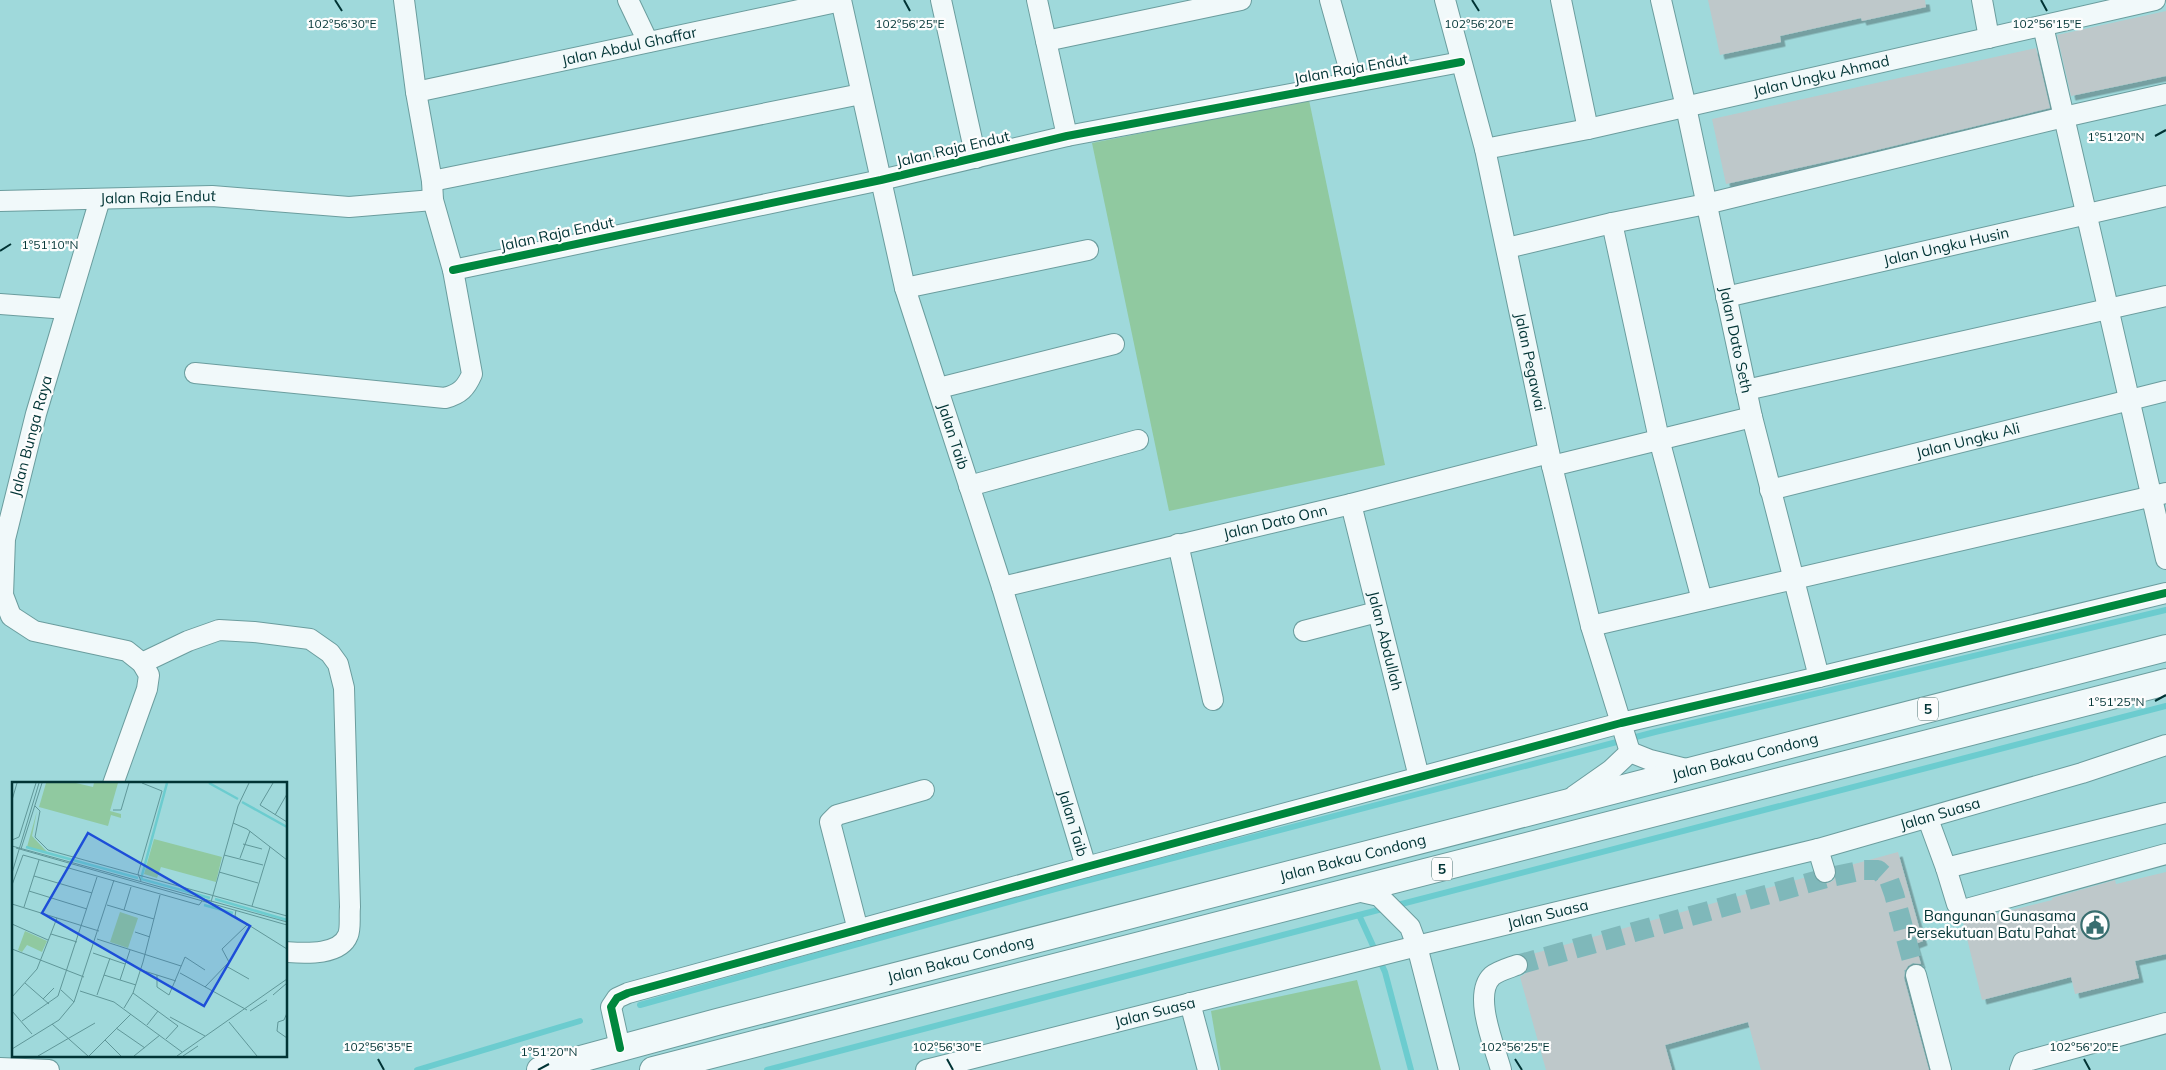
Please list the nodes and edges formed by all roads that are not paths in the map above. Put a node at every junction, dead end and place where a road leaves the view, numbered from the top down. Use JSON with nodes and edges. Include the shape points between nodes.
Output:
{"nodes":[{"id":1,"x":404,"y":0,"type":"edge"},
{"id":2,"x":628,"y":0,"type":"edge"},
{"id":3,"x":841,"y":0,"type":"edge"},
{"id":4,"x":942,"y":0,"type":"edge"},
{"id":5,"x":1037,"y":0,"type":"edge"},
{"id":6,"x":1241,"y":0,"type":"edge"},
{"id":7,"x":1330,"y":0,"type":"edge"},
{"id":8,"x":1445,"y":0,"type":"edge"},
{"id":9,"x":1561,"y":0,"type":"edge"},
{"id":10,"x":1661,"y":0,"type":"edge"},
{"id":11,"x":1982,"y":0,"type":"edge"},
{"id":12,"x":2155,"y":0,"type":"edge"},
{"id":13,"x":2043,"y":26,"type":"junction"},
{"id":14,"x":1989,"y":38,"type":"junction"},
{"id":15,"x":1046,"y":41,"type":"junction"},
{"id":16,"x":648,"y":42,"type":"junction"},
{"id":17,"x":1461,"y":62,"type":"junction"},
{"id":18,"x":1353,"y":82,"type":"junction"},
{"id":19,"x":416,"y":92,"type":"junction"},
{"id":20,"x":861,"y":94,"type":"junction"},
{"id":21,"x":2166,"y":94,"type":"edge"},
{"id":22,"x":1686,"y":107,"type":"junction"},
{"id":23,"x":2064,"y":117,"type":"junction"},
{"id":24,"x":1588,"y":129,"type":"junction"},
{"id":25,"x":1067,"y":136,"type":"junction"},
{"id":26,"x":1485,"y":149,"type":"junction"},
{"id":27,"x":976,"y":158,"type":"junction"},
{"id":28,"x":881,"y":180,"type":"junction"},
{"id":29,"x":433,"y":190,"type":"junction"},
{"id":30,"x":2166,"y":196,"type":"edge"},
{"id":31,"x":100,"y":199,"type":"junction"},
{"id":32,"x":0,"y":201,"type":"edge"},
{"id":33,"x":1706,"y":204,"type":"junction"},
{"id":34,"x":2086,"y":213,"type":"junction"},
{"id":35,"x":1612,"y":222,"type":"junction"},
{"id":36,"x":1507,"y":248,"type":"junction"},
{"id":37,"x":1088,"y":250,"type":"dead end"},
{"id":38,"x":453,"y":270,"type":"junction"},
{"id":39,"x":905,"y":288,"type":"junction"},
{"id":40,"x":2166,"y":296,"type":"edge"},
{"id":41,"x":1726,"y":297,"type":"junction"},
{"id":42,"x":0,"y":304,"type":"edge"},
{"id":43,"x":67,"y":309,"type":"junction"},
{"id":44,"x":2109,"y":309,"type":"junction"},
{"id":45,"x":1114,"y":344,"type":"dead end"},
{"id":46,"x":195,"y":373,"type":"dead end"},
{"id":47,"x":939,"y":388,"type":"junction"},
{"id":48,"x":1746,"y":390,"type":"junction"},
{"id":49,"x":2166,"y":392,"type":"edge"},
{"id":50,"x":2129,"y":399,"type":"junction"},
{"id":51,"x":1752,"y":417,"type":"junction"},
{"id":52,"x":1659,"y":439,"type":"junction"},
{"id":53,"x":1138,"y":440,"type":"dead end"},
{"id":54,"x":1550,"y":460,"type":"junction"},
{"id":55,"x":969,"y":486,"type":"junction"},
{"id":56,"x":1770,"y":490,"type":"junction"},
{"id":57,"x":2159,"y":495,"type":"edge"},
{"id":58,"x":1351,"y":504,"type":"junction"},
{"id":59,"x":2,"y":539,"type":"edge"},
{"id":60,"x":1178,"y":544,"type":"junction"},
{"id":61,"x":2166,"y":559,"type":"edge"},
{"id":62,"x":1792,"y":579,"type":"junction"},
{"id":63,"x":1002,"y":587,"type":"junction"},
{"id":64,"x":2166,"y":593,"type":"edge"},
{"id":65,"x":1702,"y":600,"type":"junction"},
{"id":66,"x":1378,"y":612,"type":"junction"},
{"id":67,"x":1591,"y":626,"type":"junction"},
{"id":68,"x":1304,"y":630,"type":"dead end"},
{"id":69,"x":2166,"y":648,"type":"edge"},
{"id":70,"x":135,"y":657,"type":"junction"},
{"id":71,"x":1819,"y":677,"type":"junction"},
{"id":72,"x":2166,"y":682,"type":"edge"},
{"id":73,"x":1213,"y":700,"type":"dead end"},
{"id":74,"x":1626,"y":737,"type":"junction"},
{"id":75,"x":2166,"y":745,"type":"edge"},
{"id":76,"x":1690,"y":770,"type":"junction"},
{"id":77,"x":1419,"y":778,"type":"junction"},
{"id":78,"x":114,"y":782,"type":"edge"},
{"id":79,"x":924,"y":790,"type":"dead end"},
{"id":80,"x":1564,"y":803,"type":"junction"},
{"id":81,"x":2166,"y":813,"type":"edge"},
{"id":82,"x":1928,"y":819,"type":"junction"},
{"id":83,"x":1818,"y":849,"type":"junction"},
{"id":84,"x":2166,"y":854,"type":"edge"},
{"id":85,"x":1086,"y":867,"type":"junction"},
{"id":86,"x":1946,"y":868,"type":"junction"},
{"id":87,"x":1824,"y":872,"type":"dead end"},
{"id":88,"x":1368,"y":893,"type":"junction"},
{"id":89,"x":858,"y":930,"type":"junction"},
{"id":90,"x":1418,"y":946,"type":"junction"},
{"id":91,"x":288,"y":952,"type":"edge"},
{"id":92,"x":1517,"y":965,"type":"tunnel mouth"},
{"id":93,"x":1916,"y":975,"type":"tunnel mouth"},
{"id":94,"x":1190,"y":1003,"type":"junction"},
{"id":95,"x":2166,"y":1023,"type":"edge"},
{"id":96,"x":620,"y":1048,"type":"junction"},
{"id":97,"x":41,"y":1065,"type":"edge"},
{"id":98,"x":0,"y":1068,"type":"edge"},
{"id":99,"x":540,"y":1070,"type":"edge"},
{"id":100,"x":653,"y":1070,"type":"edge"},
{"id":101,"x":926,"y":1070,"type":"edge"},
{"id":102,"x":1208,"y":1070,"type":"edge"},
{"id":103,"x":1449,"y":1070,"type":"edge"},
{"id":104,"x":1501,"y":1070,"type":"edge"},
{"id":105,"x":1941,"y":1070,"type":"edge"},
{"id":106,"x":2020,"y":1070,"type":"edge"}],
"edges":[{"from":1,"to":19,"type":"street"},
{"from":2,"to":16,"type":"street"},
{"from":3,"to":16,"type":"street","name":"Jalan Abdul Ghaffar"},
{"from":3,"to":20,"type":"street","name":"Jalan Taib"},
{"from":4,"to":27,"type":"street"},
{"from":5,"to":15,"type":"street"},
{"from":6,"to":15,"type":"street"},
{"from":7,"to":18,"type":"street"},
{"from":8,"to":17,"type":"street","name":"Jalan Pegawai"},
{"from":9,"to":24,"type":"street"},
{"from":10,"to":22,"type":"street","name":"Jalan Dato Seth"},
{"from":11,"to":14,"type":"street"},
{"from":12,"to":13,"type":"street","name":"Jalan Ungku Ahmad"},
{"from":13,"to":14,"type":"street","name":"Jalan Ungku Ahmad"},
{"from":13,"to":23,"type":"street"},
{"from":14,"to":22,"type":"street","name":"Jalan Ungku Ahmad"},
{"from":15,"to":25,"type":"street"},
{"from":16,"to":19,"type":"street","name":"Jalan Abdul Ghaffar"},
{"from":17,"to":18,"type":"street","name":"Jalan Raja Endut"},
{"from":17,"to":26,"type":"street","name":"Jalan Pegawai"},
{"from":18,"to":25,"type":"street","name":"Jalan Raja Endut"},
{"from":19,"to":29,"type":"street"},
{"from":20,"to":28,"type":"street","name":"Jalan Taib"},
{"from":20,"to":29,"type":"street","name":"Jalan Raja Endut"},
{"from":21,"to":23,"type":"street"},
{"from":22,"to":24,"type":"street","name":"Jalan Ungku Ahmad"},
{"from":22,"to":33,"type":"street","name":"Jalan Dato Seth"},
{"from":23,"to":33,"type":"street"},
{"from":23,"to":34,"type":"street"},
{"from":24,"to":26,"type":"street","name":"Jalan Ungku Ahmad"},
{"from":25,"to":27,"type":"street","name":"Jalan Raja Endut"},
{"from":26,"to":36,"type":"street","name":"Jalan Pegawai"},
{"from":27,"to":28,"type":"street","name":"Jalan Raja Endut"},
{"from":28,"to":38,"type":"street","name":"Jalan Raja Endut"},
{"from":28,"to":39,"type":"street","name":"Jalan Taib"},
{"from":29,"to":31,"type":"street","name":"Jalan Raja Endut","via":[[349,207],[212,196]]},
{"from":29,"to":38,"type":"street"},
{"from":30,"to":34,"type":"street","name":"Jalan Ungku Husin"},
{"from":31,"to":32,"type":"street","name":"Jalan Raja Endut"},
{"from":31,"to":43,"type":"street","name":"Jalan Bunga Raya"},
{"from":33,"to":35,"type":"street"},
{"from":33,"to":41,"type":"street","name":"Jalan Dato Seth"},
{"from":34,"to":41,"type":"street","name":"Jalan Ungku Husin"},
{"from":34,"to":44,"type":"street"},
{"from":35,"to":36,"type":"street"},
{"from":35,"to":52,"type":"street"},
{"from":36,"to":54,"type":"street","name":"Jalan Pegawai"},
{"from":37,"to":39,"type":"street"},
{"from":38,"to":46,"type":"street","via":[[472,374],[467,386],[458,394],[445,398]]},
{"from":39,"to":47,"type":"street","name":"Jalan Taib"},
{"from":40,"to":44,"type":"street"},
{"from":41,"to":48,"type":"street","name":"Jalan Dato Seth"},
{"from":42,"to":43,"type":"street"},
{"from":43,"to":59,"type":"street","name":"Jalan Bunga Raya"},
{"from":44,"to":48,"type":"street"},
{"from":44,"to":50,"type":"street"},
{"from":45,"to":47,"type":"street"},
{"from":47,"to":55,"type":"street","name":"Jalan Taib"},
{"from":48,"to":51,"type":"street","name":"Jalan Dato Seth"},
{"from":49,"to":50,"type":"street","name":"Jalan Ungku Ali"},
{"from":50,"to":56,"type":"street","name":"Jalan Ungku Ali"},
{"from":50,"to":57,"type":"street"},
{"from":51,"to":52,"type":"street","name":"Jalan Dato Onn"},
{"from":51,"to":56,"type":"street","name":"Jalan Dato Seth"},
{"from":52,"to":54,"type":"street","name":"Jalan Dato Onn"},
{"from":52,"to":65,"type":"street"},
{"from":53,"to":55,"type":"street"},
{"from":54,"to":58,"type":"street","name":"Jalan Dato Onn"},
{"from":54,"to":67,"type":"street","name":"Jalan Pegawai"},
{"from":55,"to":63,"type":"street","name":"Jalan Taib"},
{"from":56,"to":62,"type":"street","name":"Jalan Dato Seth"},
{"from":57,"to":61,"type":"street"},
{"from":57,"to":62,"type":"street"},
{"from":58,"to":60,"type":"street","name":"Jalan Dato Onn"},
{"from":58,"to":66,"type":"street","name":"Jalan Abdullah"},
{"from":59,"to":70,"type":"street","name":"Jalan Bunga Raya","via":[[4,595],[11,616],[34,631]]},
{"from":60,"to":63,"type":"street","name":"Jalan Dato Onn"},
{"from":60,"to":73,"type":"street"},
{"from":62,"to":65,"type":"street"},
{"from":62,"to":71,"type":"street","name":"Jalan Dato Seth"},
{"from":63,"to":85,"type":"street","name":"Jalan Taib"},
{"from":64,"to":71,"type":"street"},
{"from":65,"to":67,"type":"street"},
{"from":66,"to":68,"type":"street"},
{"from":66,"to":77,"type":"street","name":"Jalan Abdullah"},
{"from":67,"to":74,"type":"street","name":"Jalan Pegawai"},
{"from":69,"to":76,"type":"main road","name":"Jalan Bakau Condong","number":"5"},
{"from":70,"to":78,"type":"street","via":[[149,675],[147,689]]},
{"from":70,"to":91,"type":"street","via":[[219,630],[310,639],[330,653],[338,664],[344,688],[348,936],[328,952]]},
{"from":71,"to":74,"type":"street"},
{"from":72,"to":88,"type":"main road","name":"Jalan Bakau Condong","number":"5"},
{"from":74,"to":76,"type":"street","via":[[1650,760]]},
{"from":74,"to":77,"type":"street"},
{"from":74,"to":80,"type":"street","via":[[1589,787]]},
{"from":75,"to":82,"type":"street","name":"Jalan Suasa"},
{"from":76,"to":80,"type":"main road","name":"Jalan Bakau Condong","number":"5"},
{"from":77,"to":85,"type":"street"},
{"from":79,"to":89,"type":"street","via":[[837,815],[830,822]]},
{"from":80,"to":96,"type":"main road","name":"Jalan Bakau Condong","number":"5"},
{"from":81,"to":86,"type":"street"},
{"from":82,"to":83,"type":"street","name":"Jalan Suasa"},
{"from":82,"to":86,"type":"street"},
{"from":83,"to":87,"type":"street"},
{"from":83,"to":90,"type":"street","name":"Jalan Suasa"},
{"from":84,"to":86,"type":"street","via":[[1963,910],[1957,904]]},
{"from":85,"to":89,"type":"street"},
{"from":88,"to":90,"type":"street","via":[[1410,927]]},
{"from":88,"to":100,"type":"main road","name":"Jalan Bakau Condong","number":"5"},
{"from":89,"to":96,"type":"street","via":[[617,998],[611,1007]]},
{"from":90,"to":94,"type":"street","name":"Jalan Suasa"},
{"from":90,"to":103,"type":"street"},
{"from":92,"to":104,"type":"street","via":[[1492,976],[1485,987],[1483,1003]]},
{"from":93,"to":105,"type":"street"},
{"from":94,"to":101,"type":"street","name":"Jalan Suasa"},
{"from":94,"to":102,"type":"street"},
{"from":95,"to":106,"type":"street","via":[[2023,1062]]},
{"from":96,"to":99,"type":"main road","name":"Jalan Bakau Condong","number":"5"},
{"from":97,"to":98,"type":"street"}]}
